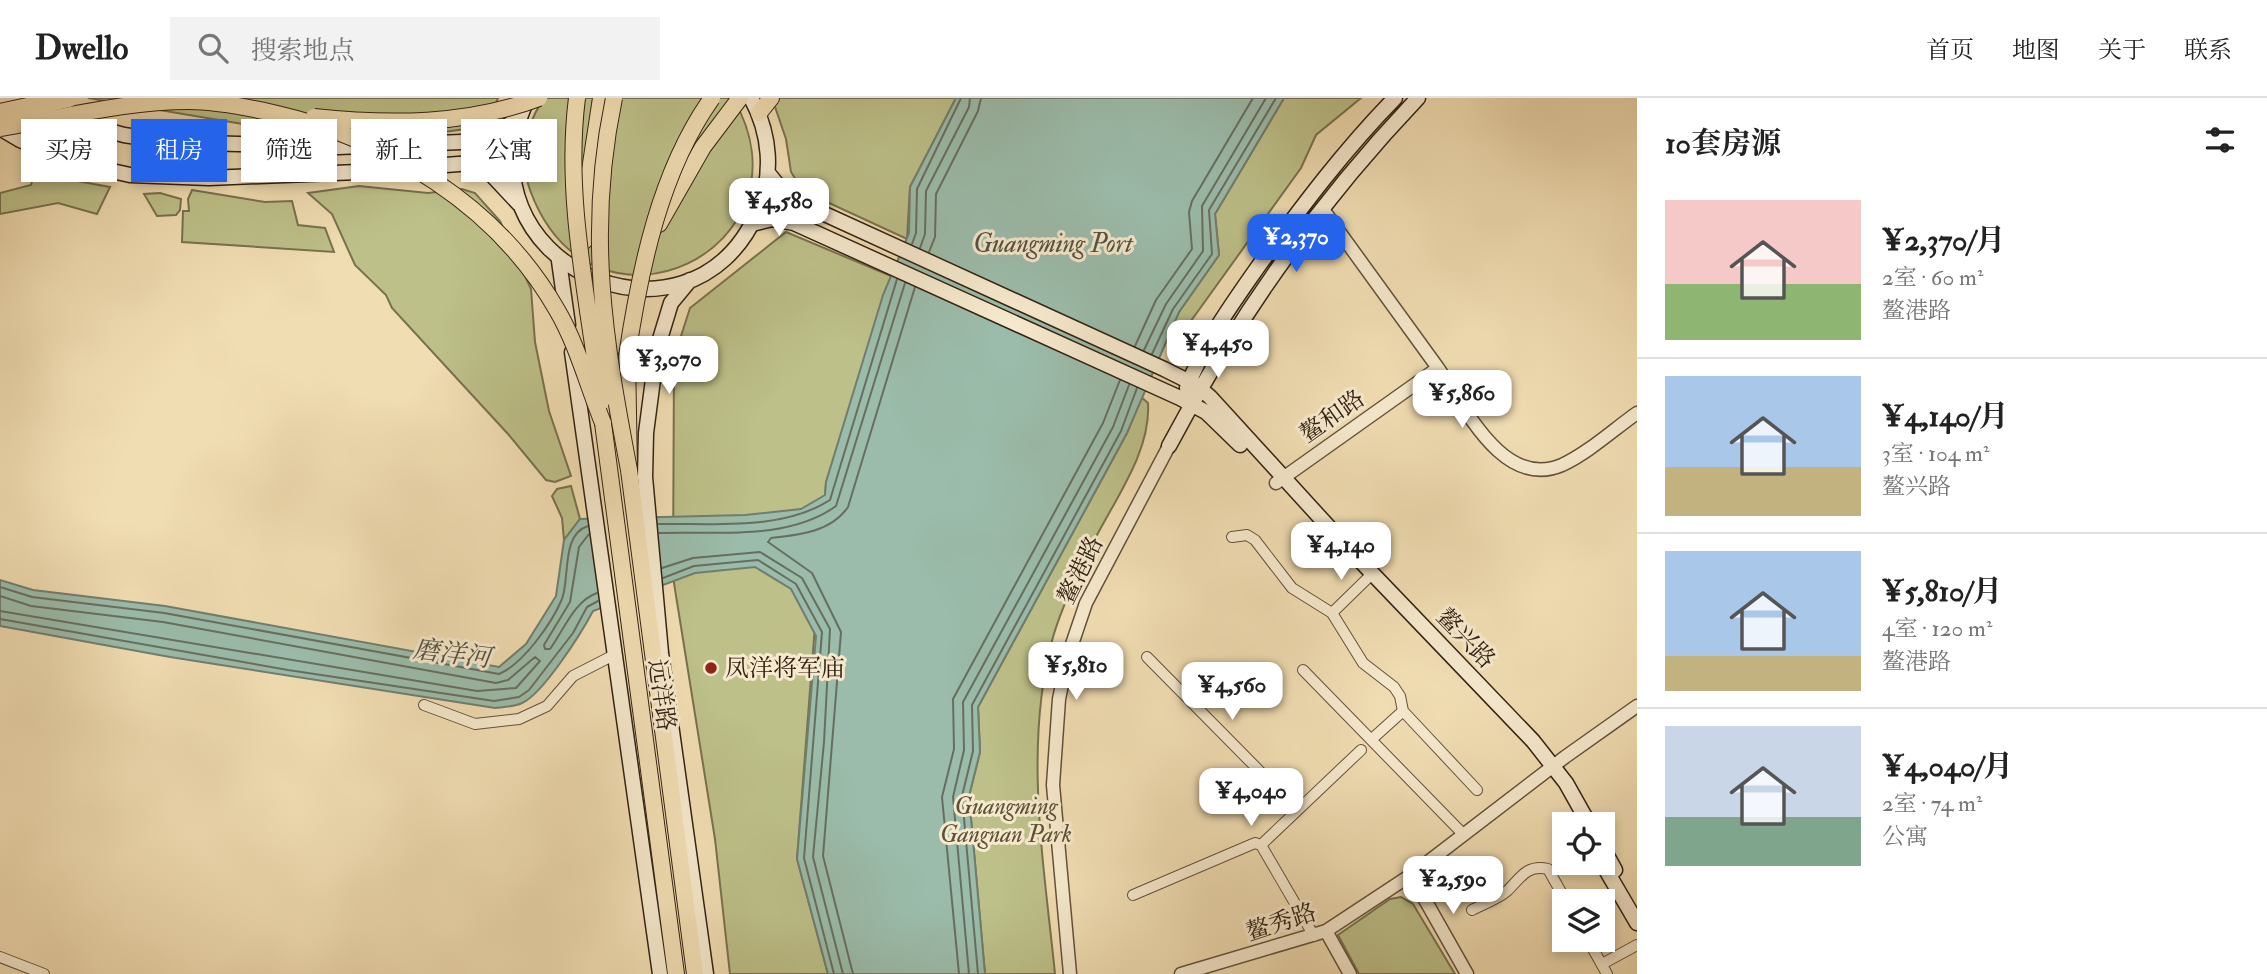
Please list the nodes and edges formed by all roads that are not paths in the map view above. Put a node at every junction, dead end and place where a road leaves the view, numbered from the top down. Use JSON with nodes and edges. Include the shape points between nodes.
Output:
{"nodes":[{"id":1,"x":0,"y":98,"type":"edge"},
{"id":2,"x":69,"y":98,"type":"edge"},
{"id":3,"x":528,"y":98,"type":"edge"},
{"id":4,"x":539,"y":98,"type":"edge"},
{"id":5,"x":577,"y":98,"type":"edge"},
{"id":6,"x":601,"y":98,"type":"edge"},
{"id":7,"x":614,"y":98,"type":"edge"},
{"id":8,"x":712,"y":98,"type":"edge"},
{"id":9,"x":740,"y":98,"type":"edge"},
{"id":10,"x":751,"y":98,"type":"edge"},
{"id":11,"x":771,"y":98,"type":"edge"},
{"id":12,"x":1395,"y":98,"type":"edge"},
{"id":13,"x":1418,"y":98,"type":"edge"},
{"id":14,"x":0,"y":113,"type":"edge"},
{"id":15,"x":270,"y":113,"type":"junction"},
{"id":16,"x":759,"y":113,"type":"junction"},
{"id":17,"x":518,"y":118,"type":"junction"},
{"id":18,"x":0,"y":128,"type":"edge"},
{"id":19,"x":768,"y":173,"type":"junction"},
{"id":20,"x":519,"y":204,"type":"junction"},
{"id":21,"x":1322,"y":208,"type":"junction"},
{"id":22,"x":752,"y":224,"type":"junction"},
{"id":23,"x":652,"y":236,"type":"junction"},
{"id":24,"x":559,"y":261,"type":"junction"},
{"id":25,"x":583,"y":267,"type":"junction"},
{"id":26,"x":690,"y":280,"type":"junction"},
{"id":27,"x":1438,"y":368,"type":"junction"},
{"id":28,"x":1195,"y":385,"type":"junction"},
{"id":29,"x":1187,"y":402,"type":"junction"},
{"id":30,"x":1637,"y":413,"type":"edge"},
{"id":31,"x":603,"y":423,"type":"junction"},
{"id":32,"x":1237,"y":434,"type":"junction"},
{"id":33,"x":1169,"y":446,"type":"joint"},
{"id":34,"x":629,"y":470,"type":"junction"},
{"id":35,"x":1279,"y":480,"type":"junction"},
{"id":36,"x":1232,"y":537,"type":"dead end"},
{"id":37,"x":1369,"y":576,"type":"junction"},
{"id":38,"x":1332,"y":613,"type":"junction"},
{"id":39,"x":614,"y":655,"type":"junction"},
{"id":40,"x":1147,"y":657,"type":"dead end"},
{"id":41,"x":1303,"y":670,"type":"dead end"},
{"id":42,"x":424,"y":705,"type":"dead end"},
{"id":43,"x":1637,"y":706,"type":"edge"},
{"id":44,"x":1403,"y":711,"type":"junction"},
{"id":45,"x":1372,"y":739,"type":"junction"},
{"id":46,"x":1361,"y":750,"type":"dead end"},
{"id":47,"x":1550,"y":770,"type":"junction"},
{"id":48,"x":1477,"y":790,"type":"dead end"},
{"id":49,"x":1296,"y":808,"type":"junction"},
{"id":50,"x":1573,"y":812,"type":"edge"},
{"id":51,"x":1580,"y":812,"type":"edge"},
{"id":52,"x":1464,"y":835,"type":"junction"},
{"id":53,"x":1261,"y":845,"type":"junction"},
{"id":54,"x":1615,"y":869,"type":"edge"},
{"id":55,"x":1411,"y":874,"type":"junction"},
{"id":56,"x":1609,"y":875,"type":"edge"},
{"id":57,"x":1559,"y":889,"type":"edge"},
{"id":58,"x":1133,"y":895,"type":"dead end"},
{"id":59,"x":1637,"y":907,"type":"edge"},
{"id":60,"x":1472,"y":910,"type":"dead end"},
{"id":61,"x":1637,"y":923,"type":"edge"},
{"id":62,"x":1320,"y":934,"type":"junction"},
{"id":63,"x":1637,"y":945,"type":"edge"},
{"id":64,"x":1595,"y":952,"type":"edge"},
{"id":65,"x":0,"y":957,"type":"edge"},
{"id":66,"x":1604,"y":969,"type":"edge"},
{"id":67,"x":44,"y":974,"type":"edge"},
{"id":68,"x":660,"y":974,"type":"edge"},
{"id":69,"x":676,"y":974,"type":"edge"},
{"id":70,"x":695,"y":974,"type":"edge"},
{"id":71,"x":706,"y":974,"type":"edge"},
{"id":72,"x":1070,"y":974,"type":"edge"},
{"id":73,"x":1181,"y":974,"type":"edge"},
{"id":74,"x":1350,"y":974,"type":"edge"},
{"id":75,"x":1467,"y":974,"type":"edge"}],
"edges":[{"from":1,"to":17,"type":"main road","via":[[124,135],[214,146],[486,141]]},
{"from":2,"to":14,"type":"highway","bridge":true},
{"from":3,"to":17,"type":"main road"},
{"from":4,"to":15,"type":"highway","bridge":true,"via":[[489,111],[406,123]]},
{"from":5,"to":25,"type":"highway","bridge":true,"via":[[575,193]]},
{"from":6,"to":25,"type":"highway","bridge":true,"via":[[587,190]]},
{"from":7,"to":34,"type":"highway","bridge":true,"via":[[605,140],[598,261],[612,383]]},
{"from":8,"to":23,"type":"highway","bridge":true,"via":[[673,173]]},
{"from":9,"to":23,"type":"highway","bridge":true,"via":[[704,147]]},
{"from":10,"to":16,"type":"main road"},
{"from":11,"to":16,"type":"highway"},
{"from":12,"to":28,"type":"main road","name":"鳌港路","via":[[1282,234],[1211,335]]},
{"from":13,"to":21,"type":"main road","name":"鳌港路"},
{"from":15,"to":18,"type":"highway","bridge":true,"via":[[191,101],[140,104]]},
{"from":15,"to":31,"type":"highway","bridge":true,"via":[[362,140],[417,169],[474,210],[519,257],[557,311]]},
{"from":16,"to":19,"type":"main road"},
{"from":17,"to":20,"type":"main road","via":[[512,176]]},
{"from":18,"to":20,"type":"main road","via":[[72,162],[130,175],[209,178],[471,163],[489,172]]},
{"from":19,"to":22,"type":"main road"},
{"from":19,"to":28,"type":"main road","via":[[781,189],[818,212]]},
{"from":20,"to":24,"type":"main road","via":[[529,225]]},
{"from":21,"to":27,"type":"street"},
{"from":21,"to":28,"type":"main road","name":"鳌港路"},
{"from":22,"to":26,"type":"main road","via":[[726,257]]},
{"from":22,"to":29,"type":"main road","via":[[772,219],[794,223]]},
{"from":23,"to":34,"type":"highway","bridge":true,"via":[[638,285],[627,356]]},
{"from":24,"to":26,"type":"main road","via":[[589,279],[622,288],[656,289]]},
{"from":24,"to":39,"type":"main road"},
{"from":25,"to":31,"type":"highway","bridge":true},
{"from":26,"to":71,"type":"main road","via":[[671,303],[657,349],[646,433],[646,509],[661,653]]},
{"from":27,"to":30,"type":"street","via":[[1497,451],[1520,467],[1548,469],[1563,464]]},
{"from":27,"to":35,"type":"street","name":"鳌和路"},
{"from":28,"to":29,"type":"main road","name":"鳌港路"},
{"from":28,"to":32,"type":"main road"},
{"from":29,"to":32,"type":"main road"},
{"from":29,"to":33,"type":"main road","name":"鳌港路"},
{"from":31,"to":69,"type":"highway","name":"远洋路"},
{"from":32,"to":35,"type":"main road","name":"鳌兴路"},
{"from":33,"to":72,"type":"street","name":"鳌港路","via":[[1086,603],[1059,699],[1053,785]]},
{"from":34,"to":70,"type":"highway","name":"远洋路"},
{"from":35,"to":37,"type":"main road","name":"鳌兴路"},
{"from":36,"to":38,"type":"street","via":[[1255,540],[1293,588]]},
{"from":37,"to":38,"type":"street"},
{"from":37,"to":47,"type":"main road","name":"鳌兴路","via":[[1533,741]]},
{"from":38,"to":44,"type":"street","via":[[1363,663],[1401,696]]},
{"from":39,"to":42,"type":"street","via":[[573,676],[547,706],[519,719],[475,724]]},
{"from":39,"to":68,"type":"main road"},
{"from":40,"to":49,"type":"street"},
{"from":41,"to":45,"type":"street"},
{"from":43,"to":47,"type":"street","name":"鳌秀路"},
{"from":44,"to":45,"type":"street"},
{"from":44,"to":48,"type":"street"},
{"from":45,"to":52,"type":"street"},
{"from":46,"to":49,"type":"street"},
{"from":47,"to":50,"type":"main road","name":"鳌兴路"},
{"from":47,"to":51,"type":"main road","name":"鳌兴路"},
{"from":47,"to":52,"type":"street","name":"鳌秀路"},
{"from":49,"to":53,"type":"street"},
{"from":52,"to":55,"type":"street","name":"鳌秀路"},
{"from":53,"to":58,"type":"street","via":[[1255,843]]},
{"from":53,"to":62,"type":"street"},
{"from":54,"to":59,"type":"main road"},
{"from":55,"to":62,"type":"street","name":"鳌秀路"},
{"from":55,"to":75,"type":"street"},
{"from":56,"to":61,"type":"main road"},
{"from":57,"to":60,"type":"street","via":[[1548,869],[1536,868],[1517,877],[1506,892]]},
{"from":62,"to":73,"type":"street","name":"鳌秀路"},
{"from":62,"to":74,"type":"street"},
{"from":63,"to":66,"type":"street"},
{"from":64,"to":66,"type":"street"},
{"from":65,"to":67,"type":"street"}]}
